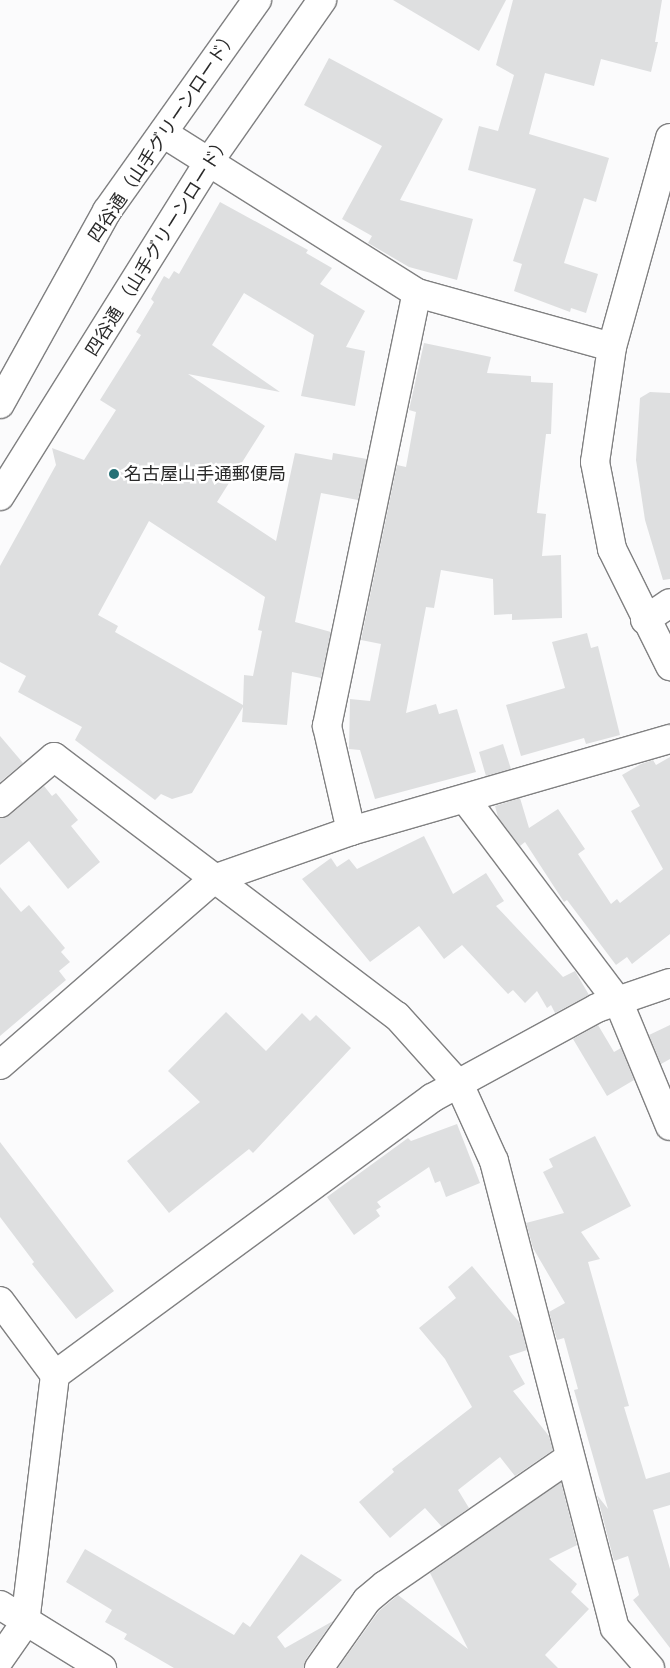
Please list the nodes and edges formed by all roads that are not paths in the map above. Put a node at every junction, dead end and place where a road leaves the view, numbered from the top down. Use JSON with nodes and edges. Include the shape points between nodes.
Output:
{"nodes":[{"id":1,"x":256,"y":0,"type":"edge"},
{"id":2,"x":322,"y":0,"type":"edge"},
{"id":3,"x":163,"y":133,"type":"junction"},
{"id":4,"x":669,"y":145,"type":"edge"},
{"id":5,"x":208,"y":163,"type":"junction"},
{"id":6,"x":417,"y":293,"type":"junction"},
{"id":7,"x":612,"y":347,"type":"junction"},
{"id":8,"x":7,"y":376,"type":"edge"},
{"id":9,"x":0,"y":404,"type":"edge"},
{"id":10,"x":0,"y":496,"type":"edge"},
{"id":11,"x":670,"y":603,"type":"edge"},
{"id":12,"x":645,"y":620,"type":"junction"},
{"id":13,"x":670,"y":666,"type":"edge"},
{"id":14,"x":670,"y":739,"type":"edge"},
{"id":15,"x":466,"y":800,"type":"junction"},
{"id":16,"x":0,"y":803,"type":"edge"},
{"id":17,"x":351,"y":831,"type":"junction"},
{"id":18,"x":214,"y":879,"type":"junction"},
{"id":19,"x":670,"y":984,"type":"edge"},
{"id":20,"x":619,"y":1003,"type":"junction"},
{"id":21,"x":0,"y":1065,"type":"edge"},
{"id":22,"x":460,"y":1086,"type":"junction"},
{"id":23,"x":670,"y":1126,"type":"edge"},
{"id":24,"x":0,"y":1301,"type":"edge"},
{"id":25,"x":55,"y":1376,"type":"junction"},
{"id":26,"x":569,"y":1458,"type":"junction"},
{"id":27,"x":0,"y":1605,"type":"edge"},
{"id":28,"x":24,"y":1622,"type":"junction"},
{"id":29,"x":0,"y":1659,"type":"edge"},
{"id":30,"x":102,"y":1668,"type":"edge"},
{"id":31,"x":319,"y":1668,"type":"edge"},
{"id":32,"x":650,"y":1668,"type":"edge"}],
"edges":[{"from":1,"to":3,"type":"street","name":"四谷通（山手グリーンロード）"},
{"from":2,"to":5,"type":"street","name":"四谷通 （山手グリーンロード）"},
{"from":3,"to":5,"type":"street"},
{"from":3,"to":8,"type":"street","name":"四谷通（山手グリーンロード）","via":[[107,212]]},
{"from":4,"to":7,"type":"street"},
{"from":5,"to":6,"type":"street"},
{"from":5,"to":10,"type":"street","name":"四谷通 （山手グリーンロード）"},
{"from":6,"to":7,"type":"street"},
{"from":6,"to":17,"type":"street","via":[[326,726]]},
{"from":7,"to":12,"type":"street","via":[[595,462],[612,549]]},
{"from":8,"to":9,"type":"street","name":"四谷通（山手グリーンロード）"},
{"from":11,"to":12,"type":"street"},
{"from":12,"to":13,"type":"street"},
{"from":14,"to":15,"type":"street"},
{"from":15,"to":17,"type":"street"},
{"from":15,"to":20,"type":"street"},
{"from":16,"to":18,"type":"street","via":[[54,757]]},
{"from":17,"to":18,"type":"street"},
{"from":18,"to":21,"type":"street"},
{"from":18,"to":22,"type":"street","via":[[397,1016]]},
{"from":19,"to":20,"type":"street"},
{"from":20,"to":22,"type":"street","via":[[597,1008]]},
{"from":20,"to":23,"type":"street"},
{"from":22,"to":25,"type":"street","via":[[432,1098]]},
{"from":22,"to":26,"type":"street","via":[[494,1162]]},
{"from":24,"to":25,"type":"street"},
{"from":25,"to":28,"type":"street"},
{"from":26,"to":31,"type":"street","via":[[367,1600]]},
{"from":26,"to":32,"type":"street","via":[[615,1628]]},
{"from":27,"to":28,"type":"street"},
{"from":28,"to":29,"type":"street"},
{"from":28,"to":30,"type":"street"}]}
